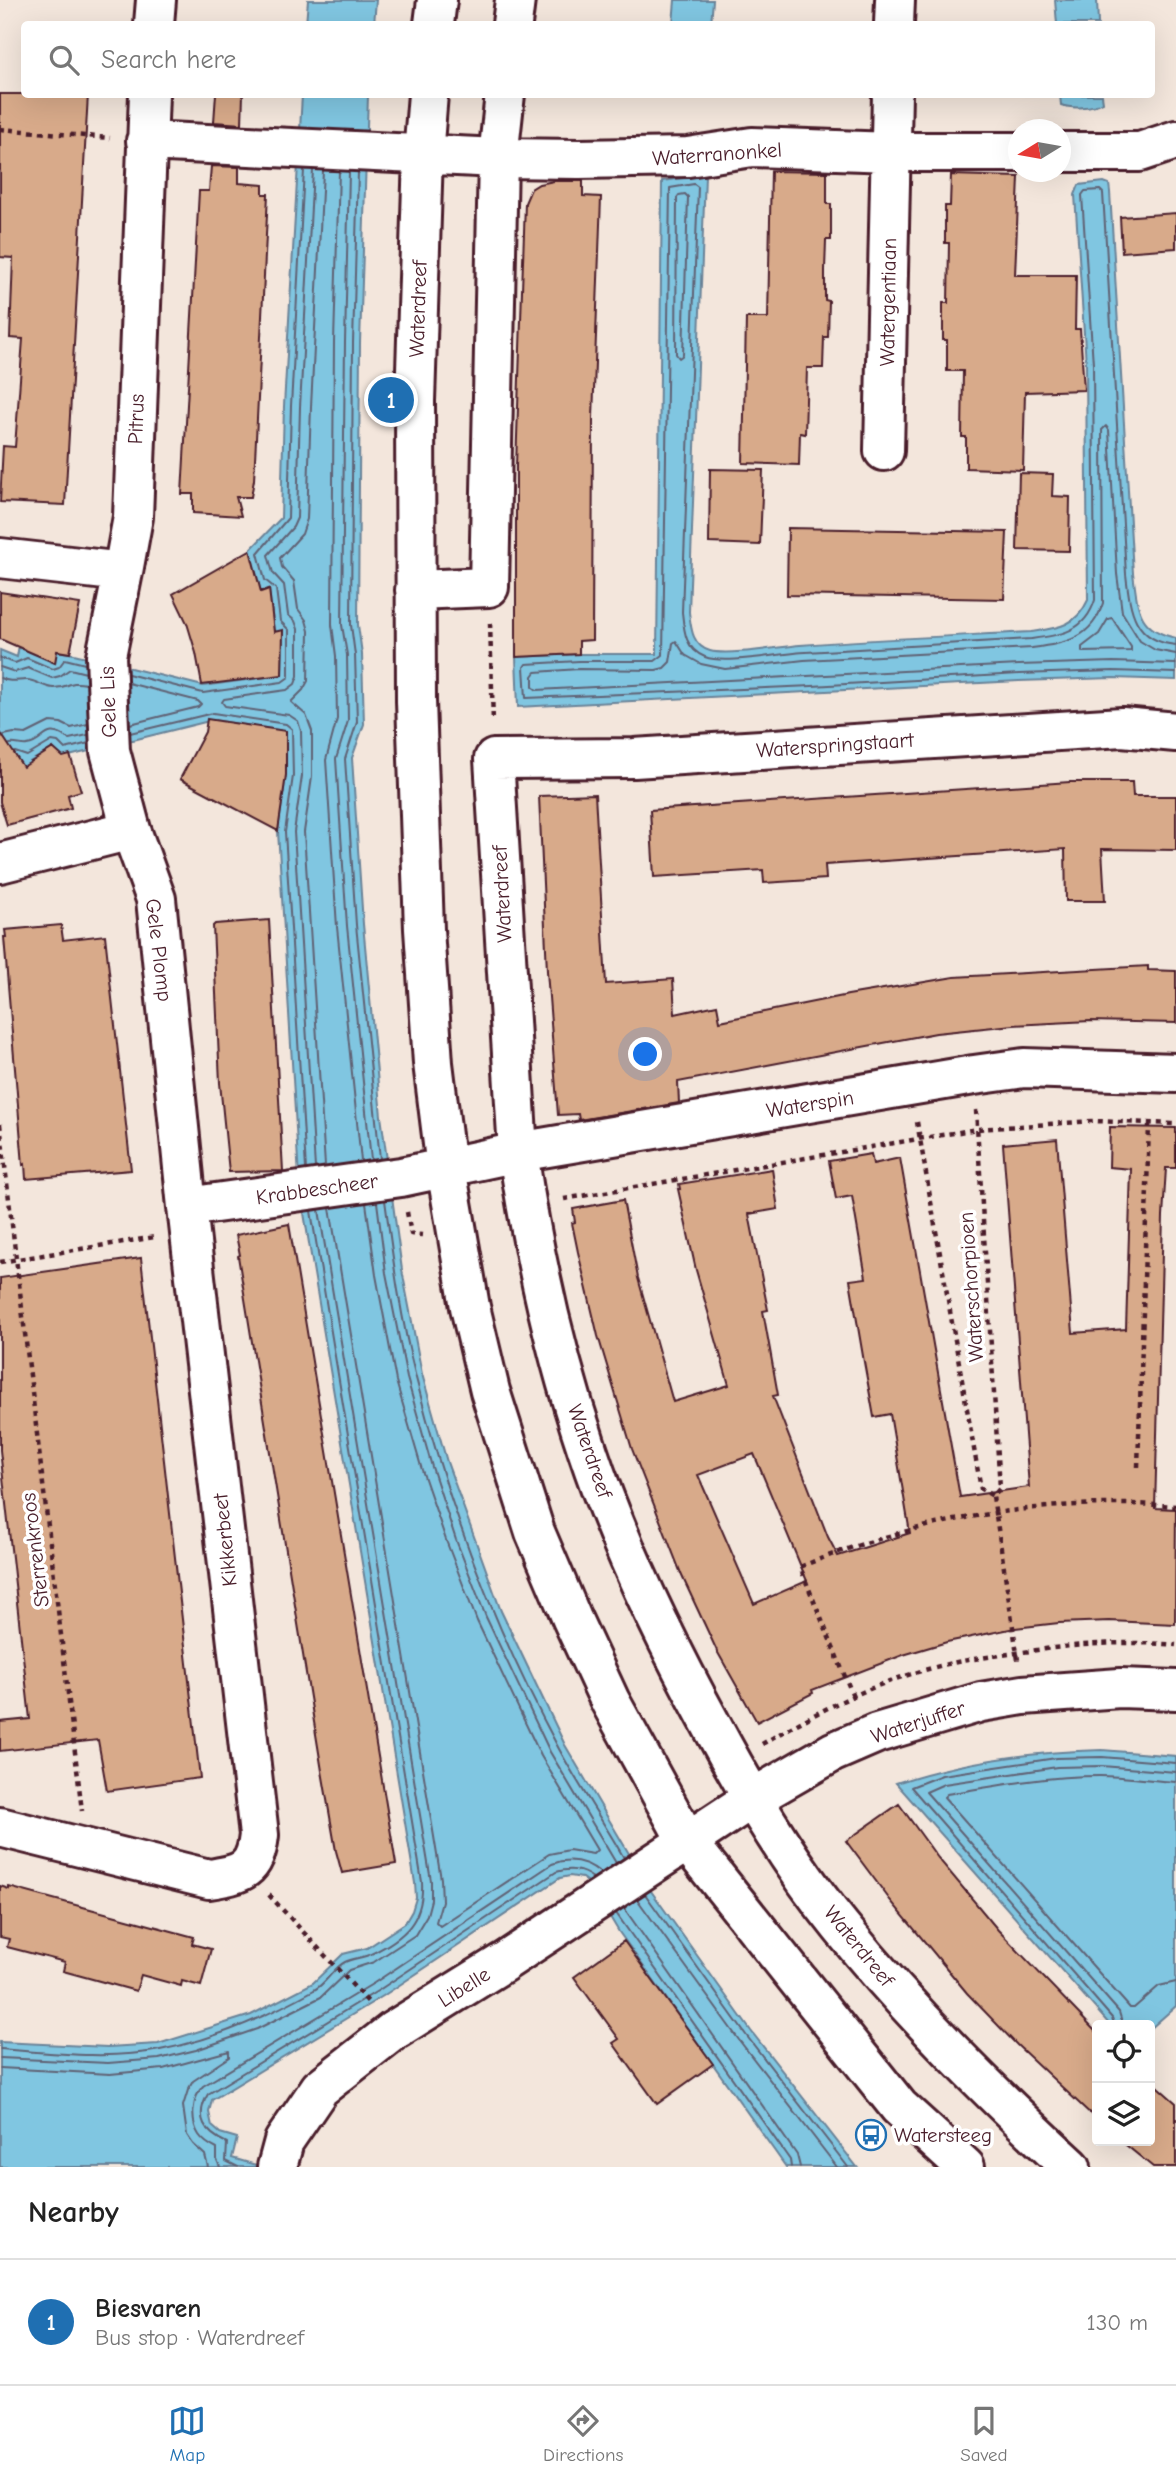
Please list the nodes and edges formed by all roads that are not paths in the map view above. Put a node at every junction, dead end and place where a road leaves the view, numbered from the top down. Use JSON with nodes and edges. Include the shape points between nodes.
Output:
{"nodes":[{"id":1,"x":156,"y":0,"type":"edge"},
{"id":2,"x":437,"y":0,"type":"edge"},
{"id":3,"x":515,"y":0,"type":"edge"},
{"id":4,"x":895,"y":0,"type":"edge"},
{"id":5,"x":154,"y":21,"type":"edge"},
{"id":6,"x":435,"y":21,"type":"edge"},
{"id":7,"x":512,"y":21,"type":"edge"},
{"id":8,"x":894,"y":21,"type":"edge"},
{"id":9,"x":149,"y":98,"type":"edge"},
{"id":10,"x":428,"y":98,"type":"edge"},
{"id":11,"x":505,"y":98,"type":"edge"},
{"id":12,"x":892,"y":98,"type":"edge"},
{"id":13,"x":1176,"y":140,"type":"edge"},
{"id":14,"x":146,"y":141,"type":"junction"},
{"id":15,"x":891,"y":152,"type":"junction"},
{"id":16,"x":1008,"y":152,"type":"edge"},
{"id":17,"x":1071,"y":152,"type":"edge"},
{"id":18,"x":423,"y":155,"type":"junction"},
{"id":19,"x":498,"y":158,"type":"junction"},
{"id":20,"x":884,"y":452,"type":"dead end"},
{"id":21,"x":0,"y":558,"type":"edge"},
{"id":22,"x":122,"y":572,"type":"junction"},
{"id":23,"x":415,"y":590,"type":"junction"},
{"id":24,"x":1176,"y":732,"type":"edge"},
{"id":25,"x":494,"y":759,"type":"joint"},
{"id":26,"x":131,"y":831,"type":"junction"},
{"id":27,"x":0,"y":863,"type":"edge"},
{"id":28,"x":1176,"y":1073,"type":"edge"},
{"id":29,"x":518,"y":1152,"type":"junction"},
{"id":30,"x":446,"y":1168,"type":"junction"},
{"id":31,"x":189,"y":1220,"type":"junction"},
{"id":32,"x":1176,"y":1690,"type":"edge"},
{"id":33,"x":753,"y":1798,"type":"junction"},
{"id":34,"x":0,"y":1827,"type":"edge"},
{"id":35,"x":687,"y":1842,"type":"junction"},
{"id":36,"x":281,"y":2154,"type":"edge"},
{"id":37,"x":965,"y":2167,"type":"edge"},
{"id":38,"x":1071,"y":2167,"type":"edge"}],
"edges":[{"from":1,"to":5,"type":"street"},
{"from":2,"to":6,"type":"street"},
{"from":3,"to":7,"type":"street"},
{"from":4,"to":8,"type":"street"},
{"from":9,"to":14,"type":"street","name":"Pitrus"},
{"from":10,"to":18,"type":"street","name":"Waterdreef"},
{"from":11,"to":19,"type":"street"},
{"from":12,"to":15,"type":"street","name":"Watergentiaan"},
{"from":13,"to":17,"type":"street","via":[[1140,152]]},
{"from":14,"to":18,"type":"street"},
{"from":14,"to":22,"type":"street","name":"Pitrus","via":[[133,517]]},
{"from":15,"to":16,"type":"street","name":"Waterranonkel"},
{"from":15,"to":19,"type":"street","name":"Waterranonkel","via":[[752,147],[646,159]]},
{"from":15,"to":20,"type":"street","name":"Watergentiaan"},
{"from":18,"to":19,"type":"street"},
{"from":18,"to":23,"type":"street","name":"Waterdreef"},
{"from":19,"to":23,"type":"street","via":[[489,587]]},
{"from":21,"to":22,"type":"street"},
{"from":22,"to":26,"type":"street","name":"Gele Lis","via":[[106,656],[110,751]]},
{"from":23,"to":30,"type":"street","name":"Waterdreef","via":[[424,929]]},
{"from":24,"to":25,"type":"street","name":"Waterspringstaart","via":[[1122,727],[634,758]]},
{"from":25,"to":29,"type":"street","name":"Waterdreef"},
{"from":26,"to":27,"type":"street"},
{"from":26,"to":31,"type":"street","name":"Gele Plomp","via":[[156,900]]},
{"from":28,"to":29,"type":"street","name":"Waterspin","via":[[1024,1068]]},
{"from":29,"to":30,"type":"street","name":"Waterspin"},
{"from":29,"to":33,"type":"street","name":"Waterdreef","via":[[542,1289],[589,1455],[630,1562],[676,1659]]},
{"from":30,"to":31,"type":"street","name":"Krabbescheer","via":[[289,1194]]},
{"from":30,"to":35,"type":"street","name":"Waterdreef","via":[[490,1391],[535,1532],[610,1701]]},
{"from":31,"to":34,"type":"street","name":"Kikkerbeet","via":[[259,1835],[257,1855],[246,1870],[209,1879]]},
{"from":32,"to":33,"type":"street","name":"Waterjuffer","via":[[1120,1688],[981,1702],[877,1733],[833,1752]]},
{"from":33,"to":35,"type":"street","name":"Waterjuffer"},
{"from":33,"to":38,"type":"street","name":"Waterdreef","via":[[840,1926],[889,1984],[941,2042]]},
{"from":35,"to":36,"type":"street","name":"Libelle","via":[[393,2031],[320,2088]]},
{"from":35,"to":37,"type":"street","name":"Waterdreef","via":[[899,2107]]}]}
